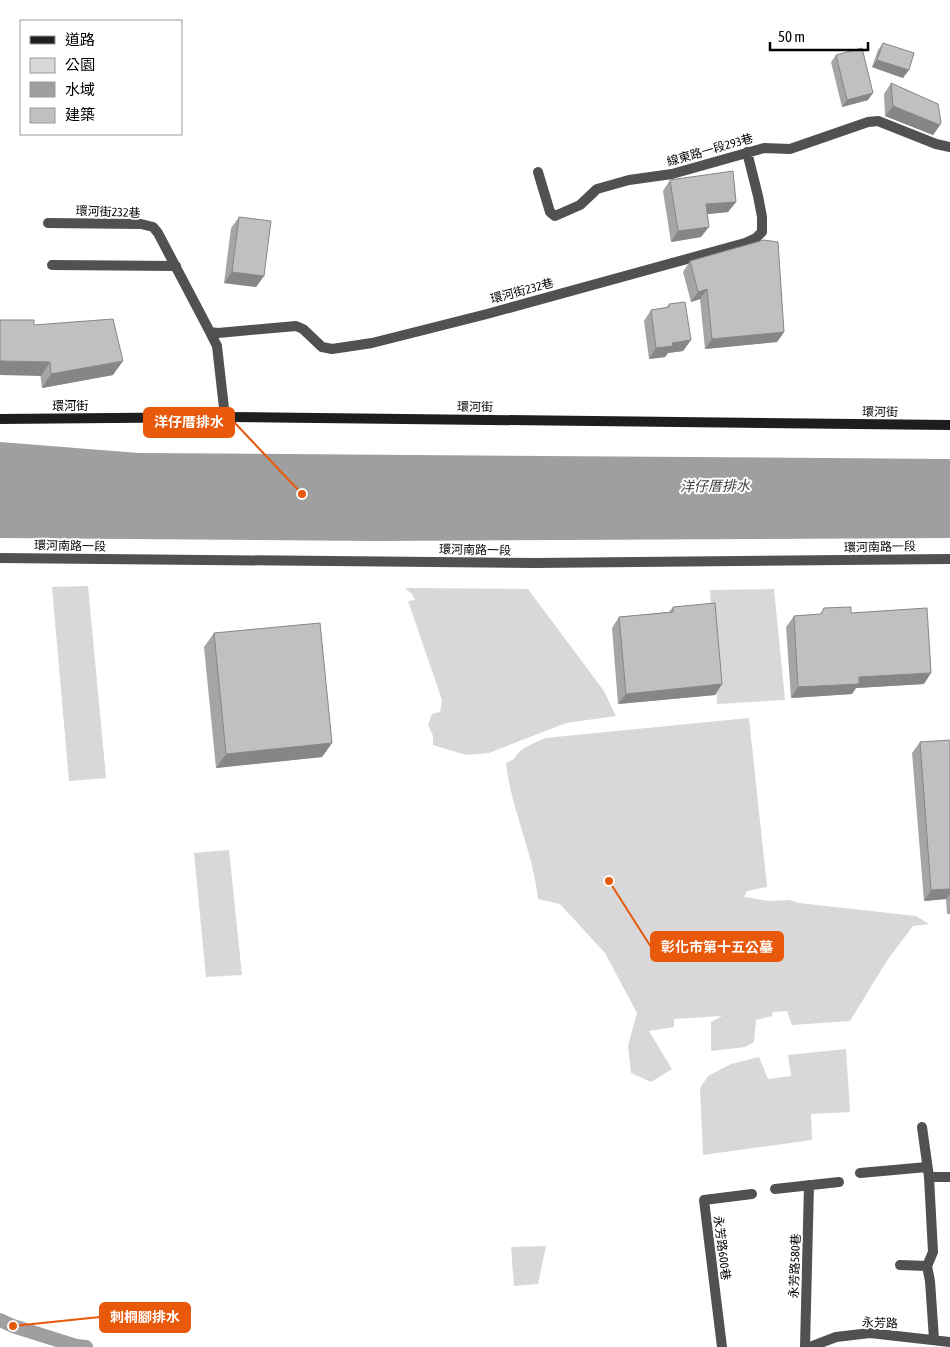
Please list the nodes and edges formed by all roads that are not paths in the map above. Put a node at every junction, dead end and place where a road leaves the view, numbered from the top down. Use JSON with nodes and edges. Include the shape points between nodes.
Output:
{"nodes":[{"id":1,"x":950,"y":147,"type":"edge"},
{"id":2,"x":747,"y":152,"type":"junction"},
{"id":3,"x":538,"y":172,"type":"dead end"},
{"id":4,"x":48,"y":223,"type":"dead end"},
{"id":5,"x":52,"y":265,"type":"dead end"},
{"id":6,"x":176,"y":266,"type":"junction"},
{"id":7,"x":210,"y":332,"type":"junction"},
{"id":8,"x":225,"y":417,"type":"junction"},
{"id":9,"x":0,"y":418,"type":"edge"},
{"id":10,"x":950,"y":425,"type":"edge"},
{"id":11,"x":0,"y":558,"type":"edge"},
{"id":12,"x":950,"y":559,"type":"edge"},
{"id":13,"x":922,"y":1127,"type":"dead end"},
{"id":14,"x":928,"y":1172,"type":"junction"},
{"id":15,"x":860,"y":1173,"type":"dead end"},
{"id":16,"x":950,"y":1177,"type":"edge"},
{"id":17,"x":839,"y":1182,"type":"dead end"},
{"id":18,"x":810,"y":1185,"type":"junction"},
{"id":19,"x":775,"y":1189,"type":"dead end"},
{"id":20,"x":752,"y":1194,"type":"dead end"},
{"id":21,"x":900,"y":1265,"type":"dead end"},
{"id":22,"x":927,"y":1266,"type":"junction"},
{"id":23,"x":934,"y":1340,"type":"junction"},
{"id":24,"x":950,"y":1342,"type":"edge"},
{"id":25,"x":722,"y":1347,"type":"edge"},
{"id":26,"x":805,"y":1347,"type":"edge"},
{"id":27,"x":810,"y":1347,"type":"edge"}],
"edges":[{"from":1,"to":2,"type":"street","name":"線東路一段293巷","via":[[878,121],[790,149],[764,148]]},
{"from":2,"to":3,"type":"street","name":"線東路一段293巷","via":[[672,174],[629,180],[597,189],[580,205],[555,216],[550,212]]},
{"from":2,"to":7,"type":"street","name":"環河街232巷","via":[[762,217],[762,232],[745,243],[372,343],[332,349],[322,347],[296,326]]},
{"from":4,"to":6,"type":"street","name":"環河街232巷","via":[[141,224],[153,227]]},
{"from":5,"to":6,"type":"street"},
{"from":6,"to":7,"type":"street","name":"環河街232巷"},
{"from":7,"to":8,"type":"street","name":"環河街232巷","via":[[217,346]]},
{"from":8,"to":9,"type":"street","name":"環河街"},
{"from":8,"to":10,"type":"street","name":"環河街"},
{"from":11,"to":12,"type":"street","name":"環河南路一段","via":[[534,563]]},
{"from":13,"to":14,"type":"street"},
{"from":14,"to":15,"type":"street"},
{"from":14,"to":16,"type":"street"},
{"from":14,"to":22,"type":"street","via":[[933,1252]]},
{"from":17,"to":18,"type":"street"},
{"from":18,"to":19,"type":"street"},
{"from":18,"to":26,"type":"street","name":"永芳路580巷"},
{"from":20,"to":25,"type":"street","name":"永芳路600巷","via":[[704,1200]]},
{"from":21,"to":22,"type":"street"},
{"from":22,"to":23,"type":"street"},
{"from":23,"to":24,"type":"street","name":"永芳路"},
{"from":23,"to":27,"type":"street","name":"永芳路","via":[[870,1333],[836,1337]]}]}
